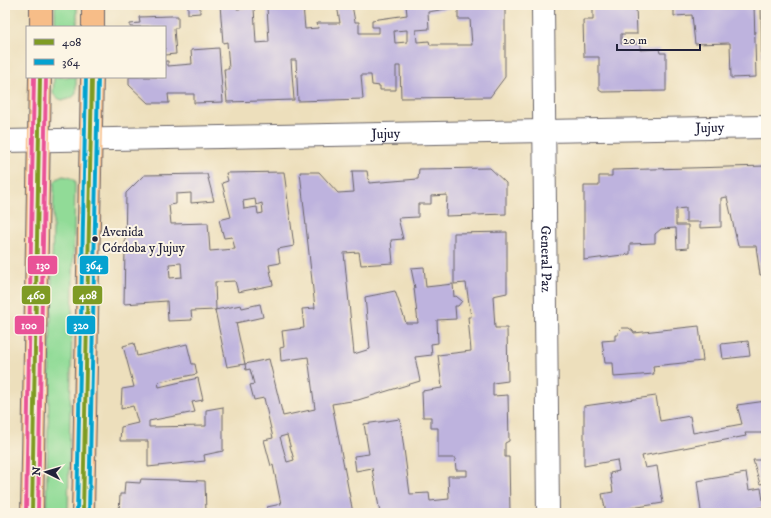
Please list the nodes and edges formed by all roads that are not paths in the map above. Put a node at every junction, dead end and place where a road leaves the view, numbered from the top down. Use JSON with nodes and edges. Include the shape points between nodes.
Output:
{"nodes":[{"id":1,"x":41,"y":5,"type":"edge"},
{"id":2,"x":93,"y":5,"type":"edge"},
{"id":3,"x":543,"y":5,"type":"edge"},
{"id":4,"x":40,"y":26,"type":"edge"},
{"id":5,"x":93,"y":26,"type":"edge"},
{"id":6,"x":40,"y":78,"type":"edge"},
{"id":7,"x":92,"y":78,"type":"edge"},
{"id":8,"x":766,"y":127,"type":"edge"},
{"id":9,"x":544,"y":132,"type":"junction"},
{"id":10,"x":91,"y":140,"type":"junction"},
{"id":11,"x":5,"y":141,"type":"edge"},
{"id":12,"x":38,"y":141,"type":"junction"},
{"id":13,"x":32,"y":513,"type":"edge"},
{"id":14,"x":83,"y":513,"type":"edge"},
{"id":15,"x":548,"y":513,"type":"edge"}],
"edges":[{"from":1,"to":4,"type":"main road"},
{"from":2,"to":5,"type":"main road"},
{"from":3,"to":9,"type":"street","name":"General Paz"},
{"from":6,"to":12,"type":"main road"},
{"from":7,"to":10,"type":"main road"},
{"from":8,"to":9,"type":"street","name":"Jujuy"},
{"from":9,"to":10,"type":"street","name":"Jujuy"},
{"from":9,"to":15,"type":"street","name":"General Paz"},
{"from":10,"to":12,"type":"street","name":"Jujuy"},
{"from":10,"to":14,"type":"main road"},
{"from":11,"to":12,"type":"street","name":"Jujuy"},
{"from":12,"to":13,"type":"main road"}]}
